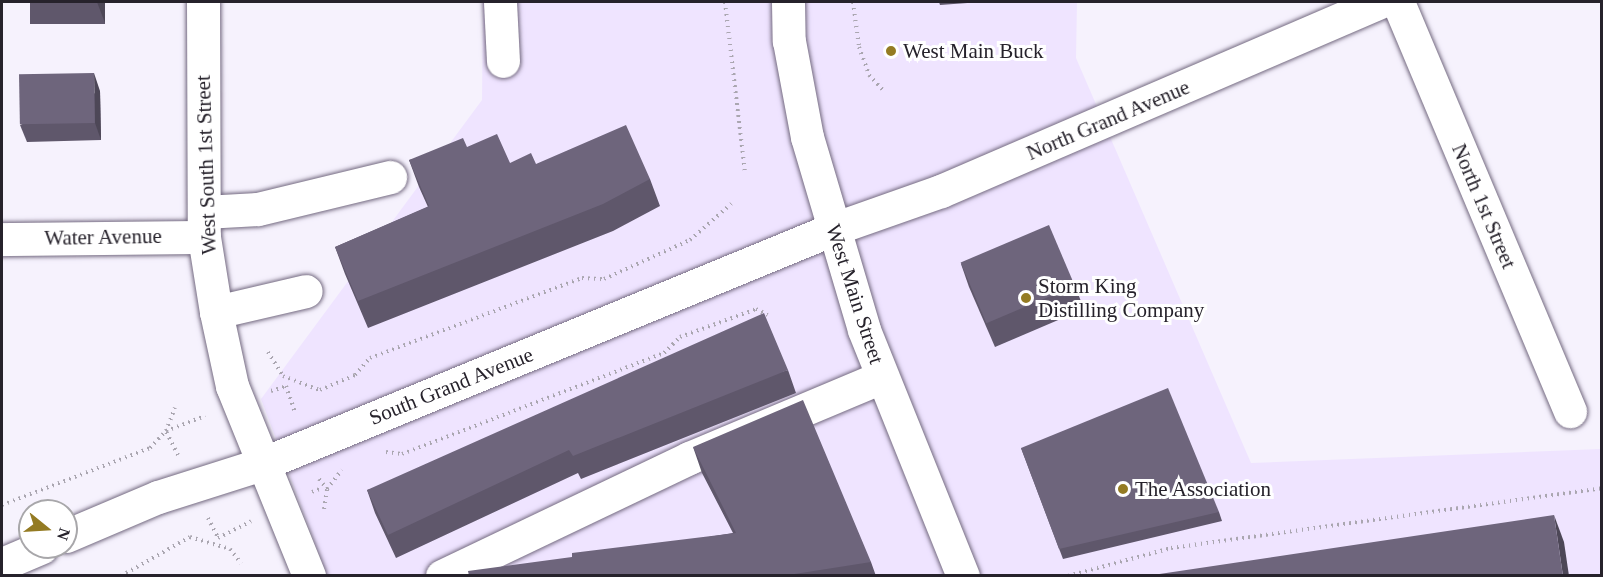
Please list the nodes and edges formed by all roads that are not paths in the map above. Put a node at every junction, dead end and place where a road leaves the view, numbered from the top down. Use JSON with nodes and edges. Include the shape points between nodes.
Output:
{"nodes":[{"id":1,"x":203,"y":2,"type":"edge"},
{"id":2,"x":500,"y":2,"type":"edge"},
{"id":3,"x":788,"y":2,"type":"edge"},
{"id":4,"x":1378,"y":2,"type":"edge"},
{"id":5,"x":1398,"y":2,"type":"edge"},
{"id":6,"x":503,"y":61,"type":"dead end"},
{"id":7,"x":390,"y":177,"type":"dead end"},
{"id":8,"x":204,"y":224,"type":"junction"},
{"id":9,"x":833,"y":229,"type":"junction"},
{"id":10,"x":2,"y":239,"type":"edge"},
{"id":11,"x":306,"y":291,"type":"dead end"},
{"id":12,"x":216,"y":312,"type":"junction"},
{"id":13,"x":882,"y":377,"type":"junction"},
{"id":14,"x":1570,"y":411,"type":"dead end"},
{"id":15,"x":262,"y":464,"type":"junction"},
{"id":16,"x":78,"y":531,"type":"edge"},
{"id":17,"x":18,"y":557,"type":"edge"},
{"id":18,"x":2,"y":564,"type":"edge"},
{"id":19,"x":309,"y":576,"type":"edge"},
{"id":20,"x":442,"y":576,"type":"edge"},
{"id":21,"x":963,"y":576,"type":"edge"}],
"edges":[{"from":1,"to":8,"type":"street","name":"West South 1st Street"},
{"from":2,"to":6,"type":"street"},
{"from":3,"to":9,"type":"street","name":"West Main Street","via":[[804,124]]},
{"from":4,"to":9,"type":"street","name":"North Grand Avenue","via":[[1108,122]]},
{"from":5,"to":14,"type":"street","name":"North 1st Street"},
{"from":7,"to":8,"type":"street","name":"Water Avenue"},
{"from":8,"to":10,"type":"street","name":"Water Avenue"},
{"from":8,"to":12,"type":"street","name":"West South 1st Street"},
{"from":9,"to":13,"type":"street","name":"West Main Street"},
{"from":9,"to":15,"type":"street","name":"South Grand Avenue"},
{"from":11,"to":12,"type":"street"},
{"from":12,"to":15,"type":"street","name":"West South 1st Street","via":[[232,386]]},
{"from":13,"to":20,"type":"street","via":[[689,458]]},
{"from":13,"to":21,"type":"street","name":"West Main Street"},
{"from":15,"to":16,"type":"street","name":"South Grand Avenue","via":[[158,496]]},
{"from":15,"to":19,"type":"street","name":"West South 1st Street"},
{"from":17,"to":18,"type":"street"}]}
